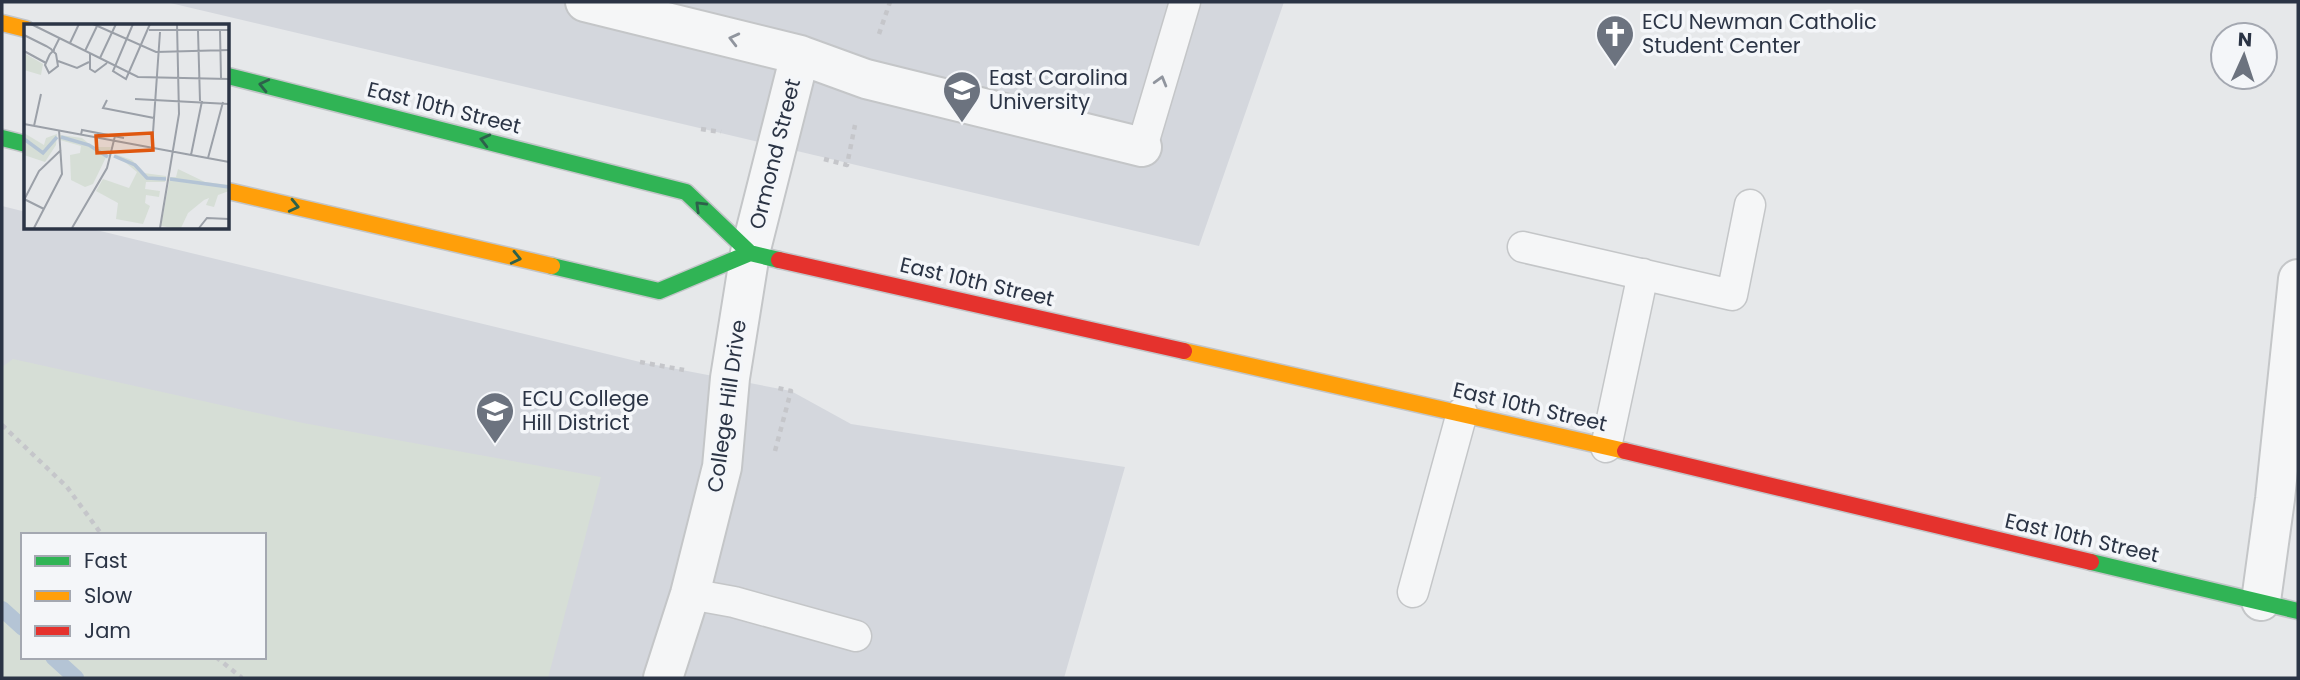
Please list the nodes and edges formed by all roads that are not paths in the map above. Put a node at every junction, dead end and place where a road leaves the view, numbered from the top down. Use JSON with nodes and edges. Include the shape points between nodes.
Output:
{"nodes":[{"id":1,"x":585,"y":2,"type":"edge"},
{"id":2,"x":1185,"y":2,"type":"edge"},
{"id":3,"x":2,"y":23,"type":"edge"},
{"id":4,"x":24,"y":28,"type":"edge"},
{"id":5,"x":800,"y":55,"type":"junction"},
{"id":6,"x":229,"y":76,"type":"edge"},
{"id":7,"x":2,"y":138,"type":"edge"},
{"id":8,"x":24,"y":144,"type":"edge"},
{"id":9,"x":1142,"y":147,"type":"joint"},
{"id":10,"x":229,"y":191,"type":"edge"},
{"id":11,"x":1750,"y":205,"type":"dead end"},
{"id":12,"x":1523,"y":247,"type":"dead end"},
{"id":13,"x":750,"y":253,"type":"junction"},
{"id":14,"x":1643,"y":274,"type":"junction"},
{"id":15,"x":2298,"y":279,"type":"edge"},
{"id":16,"x":1462,"y":412,"type":"junction"},
{"id":17,"x":1606,"y":447,"type":"junction"},
{"id":18,"x":1413,"y":592,"type":"dead end"},
{"id":19,"x":690,"y":594,"type":"junction"},
{"id":20,"x":2260,"y":601,"type":"junction"},
{"id":21,"x":2298,"y":611,"type":"edge"},
{"id":22,"x":856,"y":636,"type":"dead end"},
{"id":23,"x":663,"y":678,"type":"edge"}],
"edges":[{"from":5,"to":1,"type":"street","name":"Ormond Street","one_way":true},
{"from":9,"to":2,"type":"lane","one_way":true},
{"from":3,"to":4,"type":"main road"},
{"from":5,"to":9,"type":"street","name":"Ormond Street","via":[[866,79]]},
{"from":5,"to":13,"type":"street","name":"Ormond Street"},
{"from":13,"to":6,"type":"main road","name":"East 10th Street","one_way":true,"via":[[686,192]]},
{"from":7,"to":8,"type":"main road"},
{"from":10,"to":13,"type":"main road","one_way":true,"via":[[659,291]]},
{"from":11,"to":14,"type":"lane","via":[[1732,295]]},
{"from":12,"to":14,"type":"lane"},
{"from":13,"to":16,"type":"main road","name":"East 10th Street"},
{"from":13,"to":19,"type":"street","name":"College Hill Drive","via":[[730,378],[722,467]]},
{"from":14,"to":17,"type":"lane"},
{"from":15,"to":20,"type":"street"},
{"from":16,"to":17,"type":"main road","name":"East 10th Street"},
{"from":16,"to":18,"type":"lane"},
{"from":17,"to":20,"type":"main road","name":"East 10th Street"},
{"from":19,"to":22,"type":"lane"},
{"from":19,"to":23,"type":"street","name":"College Hill Drive"},
{"from":20,"to":21,"type":"main road","name":"East 10th Street"}]}
